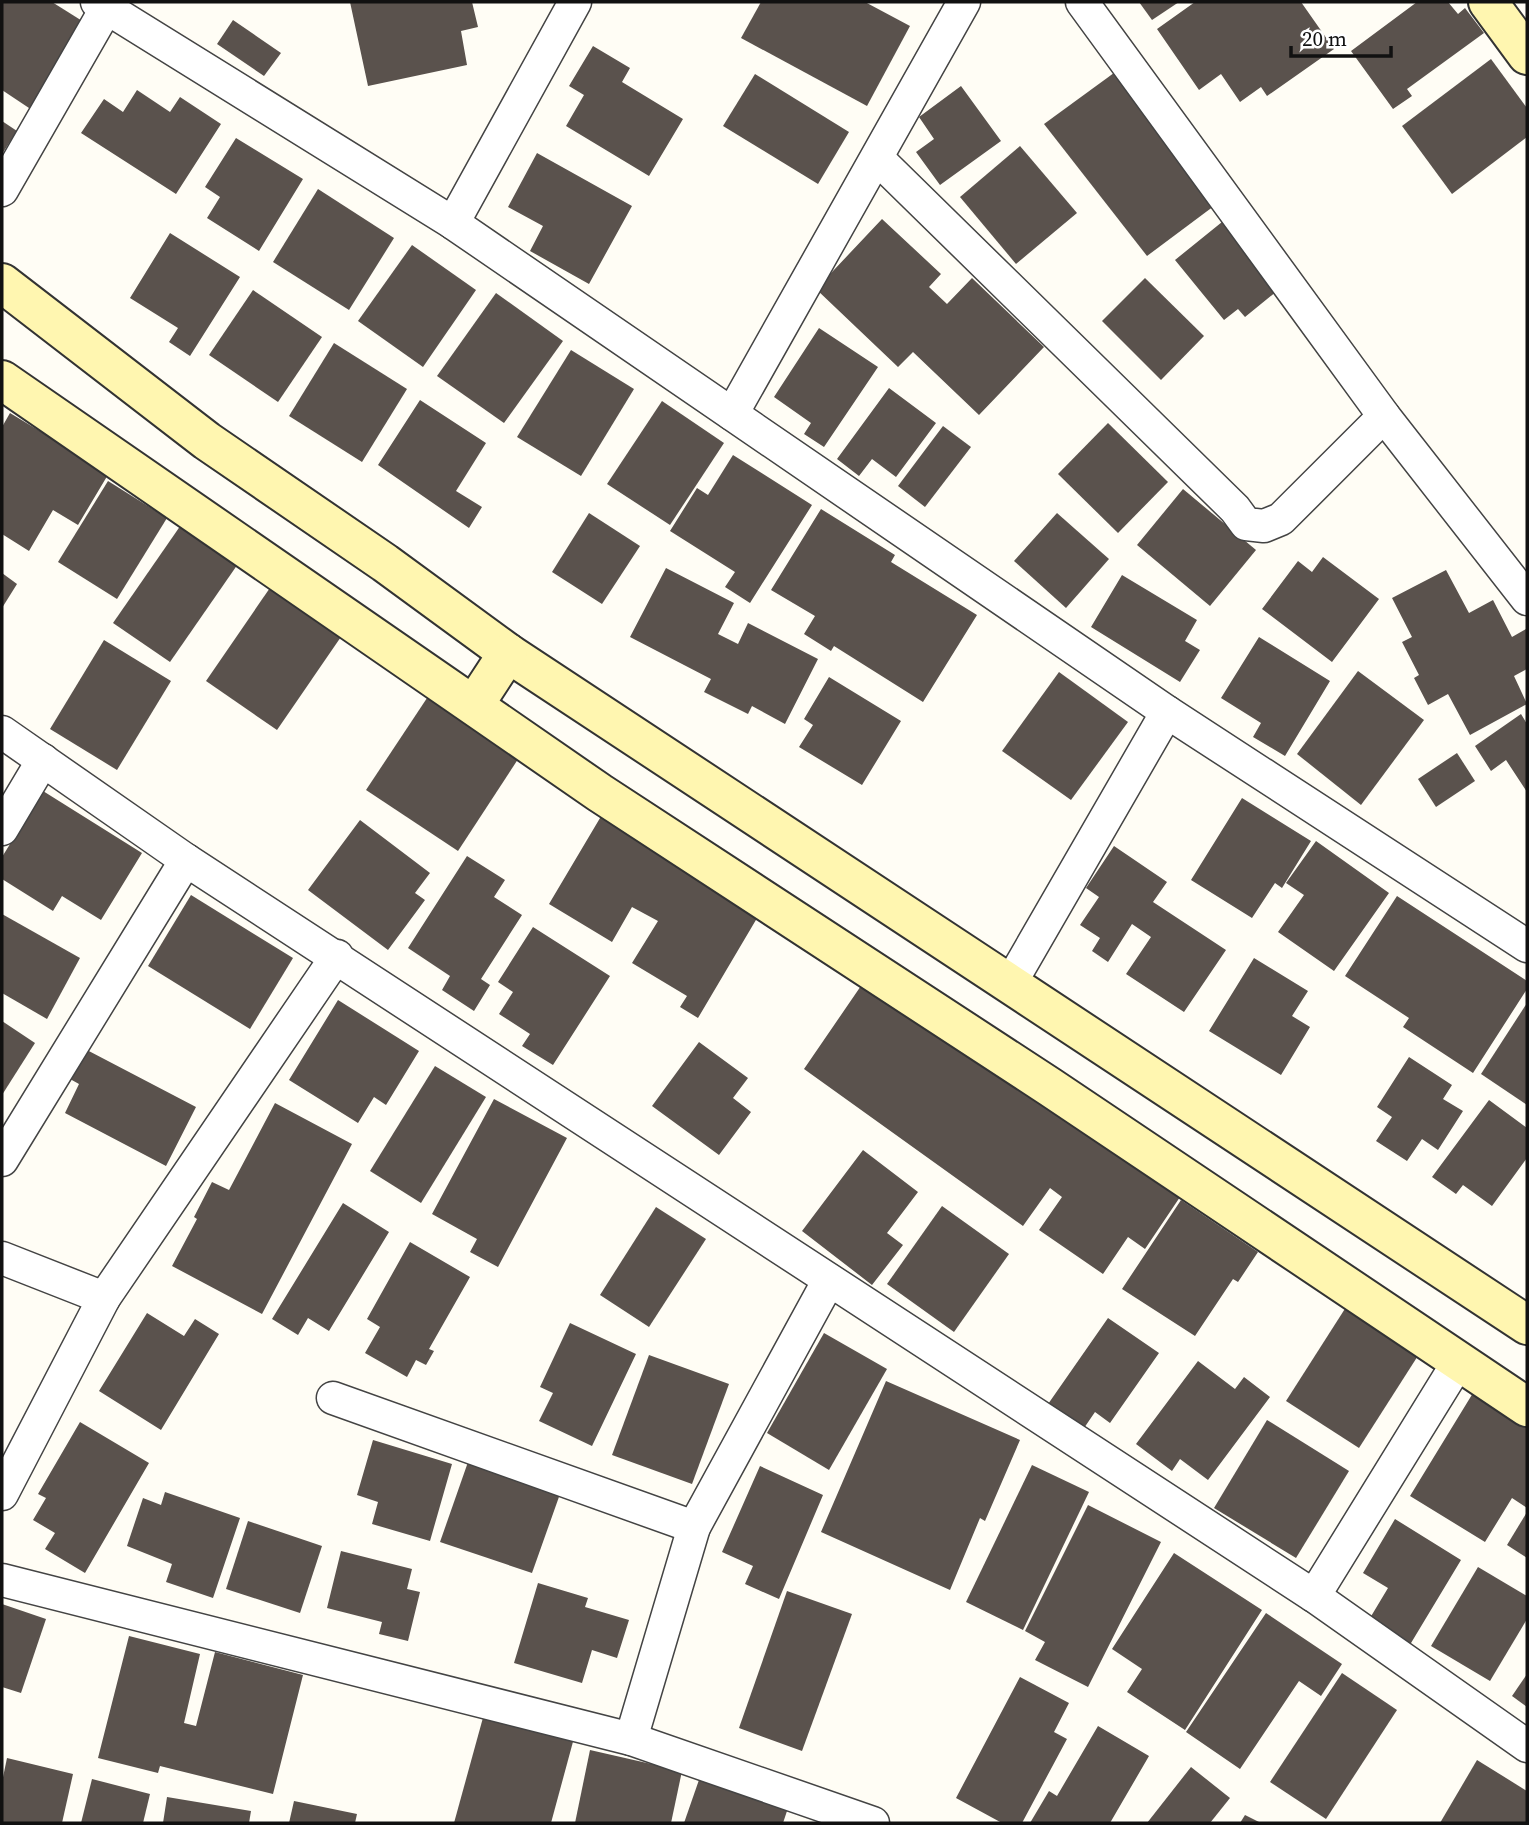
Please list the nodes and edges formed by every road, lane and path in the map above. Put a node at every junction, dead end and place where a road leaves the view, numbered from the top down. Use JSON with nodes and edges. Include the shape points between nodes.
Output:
{"nodes":[{"id":1,"x":575,"y":2,"type":"edge"},
{"id":2,"x":964,"y":2,"type":"edge"},
{"id":3,"x":1082,"y":2,"type":"edge"},
{"id":4,"x":1488,"y":2,"type":"edge"},
{"id":5,"x":102,"y":4,"type":"edge"},
{"id":6,"x":1527,"y":55,"type":"edge"},
{"id":7,"x":877,"y":158,"type":"junction"},
{"id":8,"x":2,"y":190,"type":"edge"},
{"id":9,"x":453,"y":223,"type":"junction"},
{"id":10,"x":2,"y":283,"type":"edge"},
{"id":11,"x":2,"y":380,"type":"edge"},
{"id":12,"x":732,"y":414,"type":"junction"},
{"id":13,"x":1384,"y":416,"type":"junction"},
{"id":14,"x":1527,"y":599,"type":"edge"},
{"id":15,"x":508,"y":653,"type":"junction"},
{"id":16,"x":474,"y":705,"type":"junction"},
{"id":17,"x":1167,"y":712,"type":"junction"},
{"id":18,"x":2,"y":732,"type":"edge"},
{"id":19,"x":43,"y":760,"type":"junction"},
{"id":20,"x":2,"y":829,"type":"edge"},
{"id":21,"x":186,"y":860,"type":"junction"},
{"id":22,"x":1527,"y":947,"type":"edge"},
{"id":23,"x":337,"y":956,"type":"junction"},
{"id":24,"x":1010,"y":984,"type":"junction"},
{"id":25,"x":2,"y":1160,"type":"edge"},
{"id":26,"x":2,"y":1258,"type":"edge"},
{"id":27,"x":829,"y":1280,"type":"junction"},
{"id":28,"x":104,"y":1298,"type":"junction"},
{"id":29,"x":1527,"y":1325,"type":"edge"},
{"id":30,"x":1459,"y":1361,"type":"junction"},
{"id":31,"x":333,"y":1398,"type":"dead end"},
{"id":32,"x":1527,"y":1407,"type":"edge"},
{"id":33,"x":2,"y":1494,"type":"edge"},
{"id":34,"x":694,"y":1527,"type":"junction"},
{"id":35,"x":2,"y":1580,"type":"edge"},
{"id":36,"x":1314,"y":1596,"type":"junction"},
{"id":37,"x":631,"y":1739,"type":"junction"},
{"id":38,"x":1527,"y":1746,"type":"edge"},
{"id":39,"x":873,"y":1823,"type":"edge"}],
"edges":[{"from":1,"to":9,"type":"street"},
{"from":2,"to":7,"type":"street"},
{"from":3,"to":13,"type":"street"},
{"from":4,"to":6,"type":"street"},
{"from":5,"to":8,"type":"street"},
{"from":5,"to":9,"type":"street"},
{"from":7,"to":12,"type":"street"},
{"from":7,"to":13,"type":"street","via":[[1246,524],[1264,526],[1281,519]]},
{"from":9,"to":12,"type":"street"},
{"from":10,"to":15,"type":"street","via":[[207,441]]},
{"from":11,"to":16,"type":"street"},
{"from":12,"to":17,"type":"street"},
{"from":13,"to":14,"type":"street"},
{"from":15,"to":16,"type":"street"},
{"from":15,"to":24,"type":"street"},
{"from":16,"to":30,"type":"street"},
{"from":17,"to":22,"type":"street"},
{"from":17,"to":24,"type":"street"},
{"from":18,"to":19,"type":"street"},
{"from":19,"to":20,"type":"street"},
{"from":19,"to":21,"type":"street"},
{"from":21,"to":23,"type":"street"},
{"from":21,"to":25,"type":"street"},
{"from":23,"to":27,"type":"street"},
{"from":23,"to":28,"type":"street"},
{"from":24,"to":29,"type":"street"},
{"from":26,"to":28,"type":"street"},
{"from":27,"to":34,"type":"street"},
{"from":27,"to":36,"type":"street"},
{"from":28,"to":33,"type":"street"},
{"from":30,"to":32,"type":"street"},
{"from":30,"to":36,"type":"street"},
{"from":31,"to":34,"type":"street"},
{"from":34,"to":37,"type":"street"},
{"from":35,"to":37,"type":"street"},
{"from":36,"to":38,"type":"street"},
{"from":37,"to":39,"type":"street"}]}
